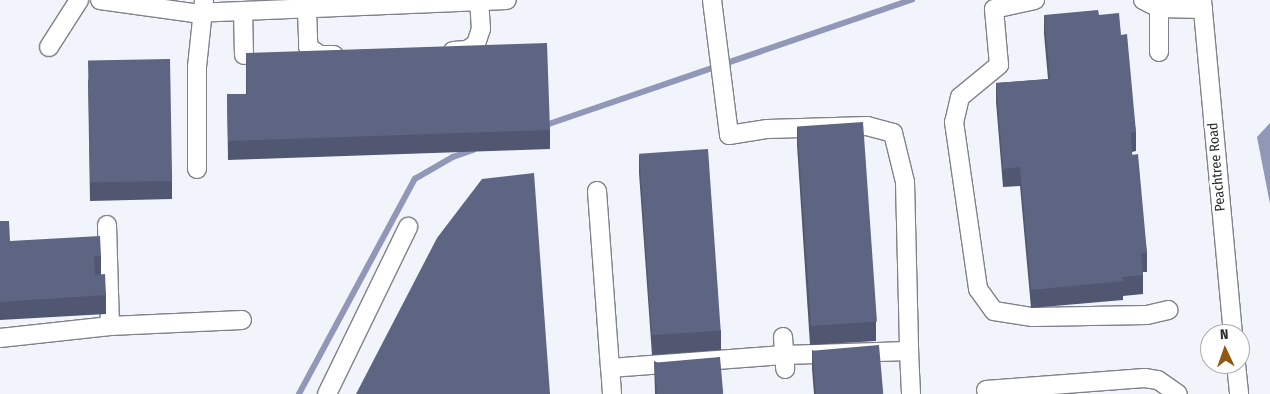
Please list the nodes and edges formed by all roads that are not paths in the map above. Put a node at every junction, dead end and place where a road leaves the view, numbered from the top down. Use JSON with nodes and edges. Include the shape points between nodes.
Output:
{"nodes":[{"id":1,"x":78,"y":0,"type":"edge"},
{"id":2,"x":100,"y":0,"type":"edge"},
{"id":3,"x":507,"y":0,"type":"edge"},
{"id":4,"x":712,"y":0,"type":"edge"},
{"id":5,"x":1035,"y":0,"type":"edge"},
{"id":6,"x":1143,"y":0,"type":"edge"},
{"id":7,"x":427,"y":2,"type":"edge"},
{"id":8,"x":479,"y":2,"type":"junction"},
{"id":9,"x":1202,"y":5,"type":"edge"},
{"id":10,"x":204,"y":6,"type":"edge"},
{"id":11,"x":1159,"y":8,"type":"junction"},
{"id":12,"x":306,"y":9,"type":"junction"},
{"id":13,"x":243,"y":11,"type":"junction"},
{"id":14,"x":49,"y":47,"type":"dead end"},
{"id":15,"x":438,"y":51,"type":"edge"},
{"id":16,"x":1160,"y":52,"type":"dead end"},
{"id":17,"x":350,"y":54,"type":"edge"},
{"id":18,"x":244,"y":55,"type":"edge"},
{"id":19,"x":197,"y":169,"type":"dead end"},
{"id":20,"x":597,"y":191,"type":"dead end"},
{"id":21,"x":107,"y":225,"type":"dead end"},
{"id":22,"x":408,"y":227,"type":"dead end"},
{"id":23,"x":1168,"y":310,"type":"dead end"},
{"id":24,"x":242,"y":320,"type":"dead end"},
{"id":25,"x":1232,"y":324,"type":"edge"},
{"id":26,"x":110,"y":326,"type":"junction"},
{"id":27,"x":783,"y":337,"type":"dead end"},
{"id":28,"x":0,"y":338,"type":"edge"},
{"id":29,"x":909,"y":351,"type":"junction"},
{"id":30,"x":784,"y":362,"type":"junction"},
{"id":31,"x":610,"y":368,"type":"junction"},
{"id":32,"x":1237,"y":374,"type":"edge"},
{"id":33,"x":986,"y":390,"type":"dead end"},
{"id":34,"x":326,"y":394,"type":"edge"},
{"id":35,"x":612,"y":394,"type":"edge"},
{"id":36,"x":911,"y":394,"type":"edge"},
{"id":37,"x":1178,"y":394,"type":"edge"},
{"id":38,"x":1239,"y":394,"type":"edge"}],
"edges":[{"from":1,"to":14,"type":"street"},
{"from":2,"to":10,"type":"street"},
{"from":3,"to":8,"type":"street"},
{"from":4,"to":29,"type":"street","via":[[729,135],[768,129],[867,126],[893,134],[905,182]]},
{"from":5,"to":23,"type":"street","via":[[994,9],[999,65],[960,97],[954,122],[978,290],[994,311],[1033,317],[1147,315]]},
{"from":6,"to":11,"type":"street"},
{"from":7,"to":8,"type":"street"},
{"from":7,"to":12,"type":"street"},
{"from":8,"to":15,"type":"street","via":[[481,29],[476,44],[467,50]]},
{"from":9,"to":11,"type":"street"},
{"from":9,"to":25,"type":"street","name":"Peachtree Road"},
{"from":10,"to":13,"type":"street"},
{"from":10,"to":19,"type":"street","via":[[197,67]]},
{"from":11,"to":16,"type":"street"},
{"from":12,"to":13,"type":"street"},
{"from":12,"to":17,"type":"street","via":[[308,46],[312,52]]},
{"from":13,"to":18,"type":"street"},
{"from":20,"to":31,"type":"street"},
{"from":21,"to":26,"type":"street"},
{"from":22,"to":34,"type":"street"},
{"from":24,"to":26,"type":"street"},
{"from":26,"to":28,"type":"street"},
{"from":27,"to":30,"type":"street"},
{"from":29,"to":30,"type":"street"},
{"from":29,"to":36,"type":"street"},
{"from":30,"to":31,"type":"street"},
{"from":31,"to":35,"type":"street"},
{"from":32,"to":38,"type":"street"},
{"from":33,"to":37,"type":"street","via":[[1145,378],[1158,380]]}]}
